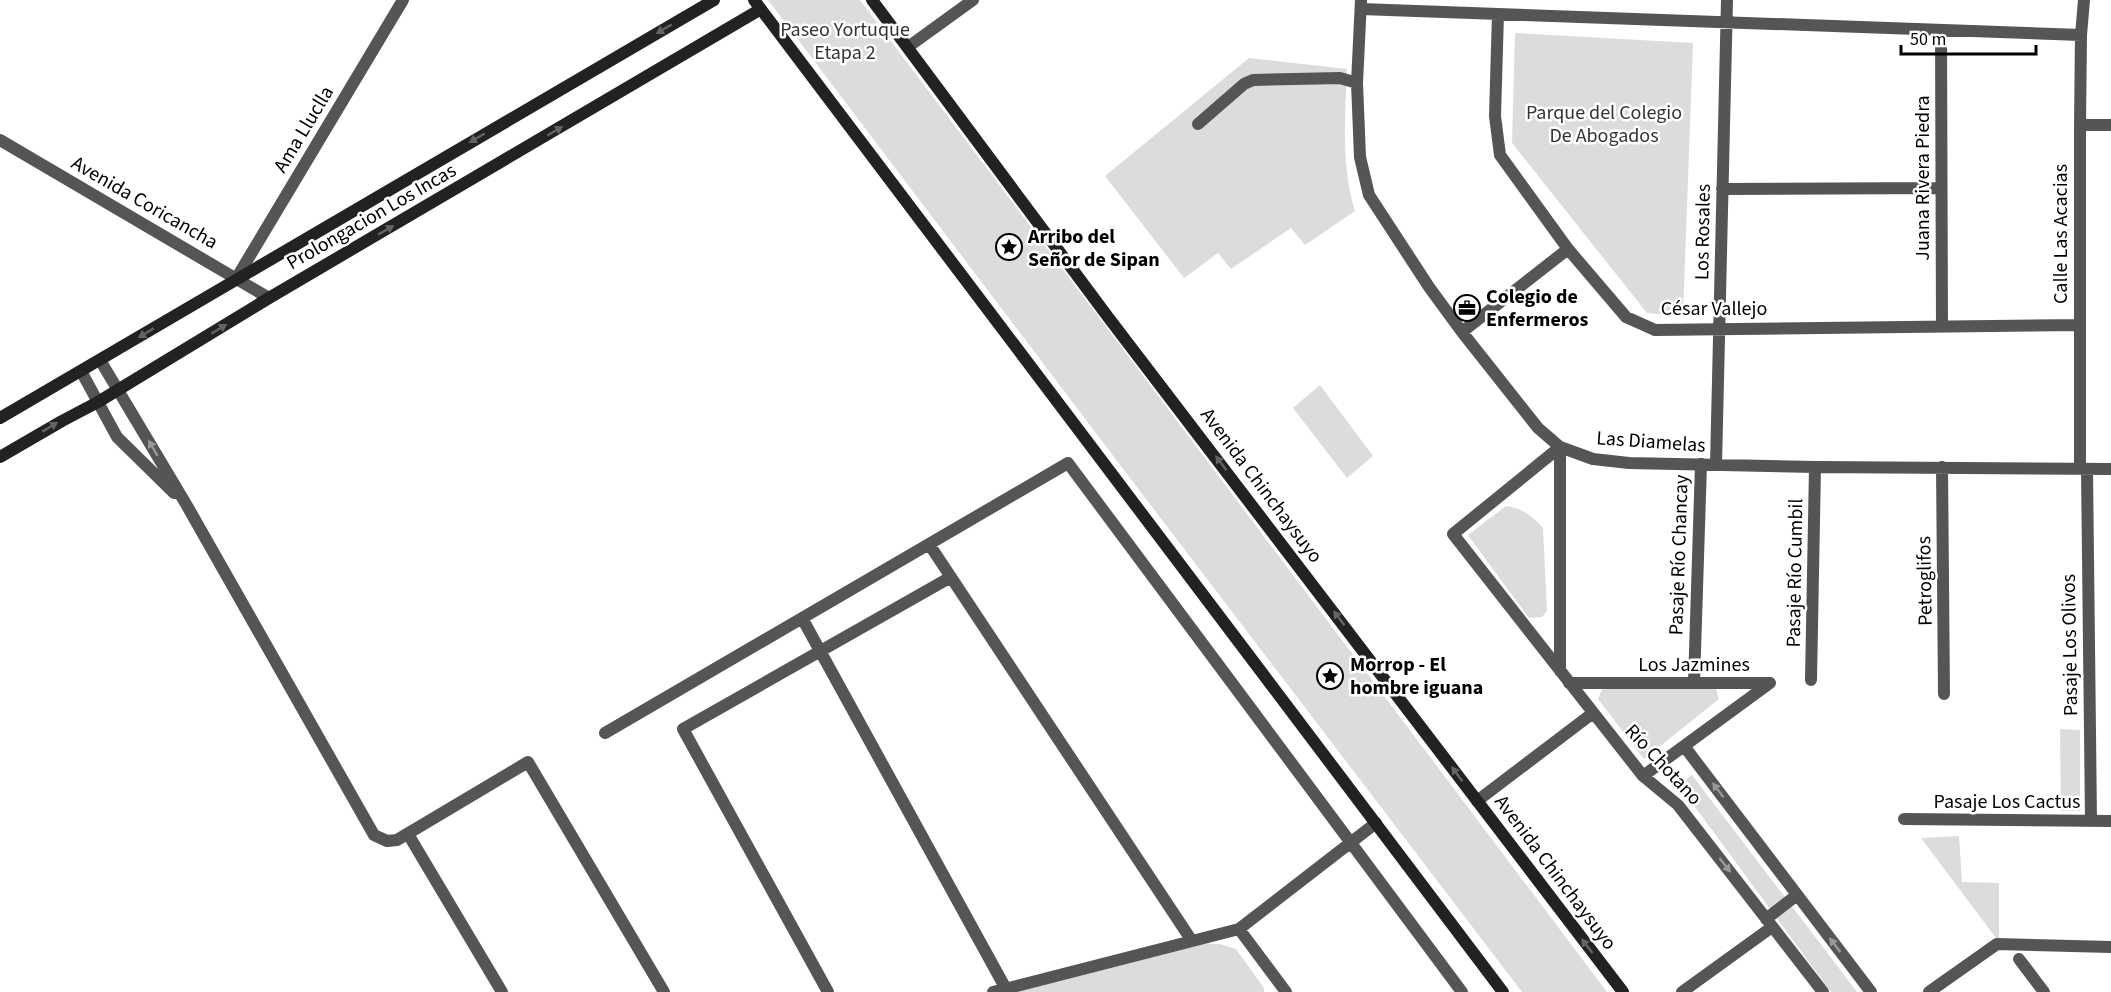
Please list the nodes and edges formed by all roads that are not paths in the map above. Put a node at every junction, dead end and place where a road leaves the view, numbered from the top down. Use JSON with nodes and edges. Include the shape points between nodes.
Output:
{"nodes":[{"id":1,"x":403,"y":0,"type":"edge"},
{"id":2,"x":714,"y":0,"type":"edge"},
{"id":3,"x":872,"y":0,"type":"edge"},
{"id":4,"x":973,"y":0,"type":"edge"},
{"id":5,"x":1727,"y":0,"type":"edge"},
{"id":6,"x":2084,"y":0,"type":"edge"},
{"id":7,"x":1361,"y":4,"type":"edge"},
{"id":8,"x":758,"y":5,"type":"edge"},
{"id":9,"x":1498,"y":14,"type":"junction"},
{"id":10,"x":1727,"y":22,"type":"junction"},
{"id":11,"x":1941,"y":30,"type":"junction"},
{"id":12,"x":2081,"y":34,"type":"junction"},
{"id":13,"x":908,"y":47,"type":"junction"},
{"id":14,"x":1357,"y":83,"type":"junction"},
{"id":15,"x":1198,"y":124,"type":"dead end"},
{"id":16,"x":2080,"y":125,"type":"junction"},
{"id":17,"x":2111,"y":125,"type":"edge"},
{"id":18,"x":0,"y":140,"type":"edge"},
{"id":19,"x":1941,"y":188,"type":"junction"},
{"id":20,"x":1722,"y":189,"type":"junction"},
{"id":21,"x":1568,"y":249,"type":"junction"},
{"id":22,"x":236,"y":279,"type":"junction"},
{"id":23,"x":269,"y":298,"type":"junction"},
{"id":24,"x":2079,"y":325,"type":"junction"},
{"id":25,"x":1942,"y":326,"type":"junction"},
{"id":26,"x":1719,"y":328,"type":"junction"},
{"id":27,"x":1462,"y":332,"type":"junction"},
{"id":28,"x":100,"y":360,"type":"junction"},
{"id":29,"x":81,"y":371,"type":"junction"},
{"id":30,"x":119,"y":390,"type":"junction"},
{"id":31,"x":98,"y":402,"type":"junction"},
{"id":32,"x":0,"y":418,"type":"edge"},
{"id":33,"x":1560,"y":447,"type":"junction"},
{"id":34,"x":0,"y":457,"type":"edge"},
{"id":35,"x":1701,"y":464,"type":"junction"},
{"id":36,"x":1716,"y":465,"type":"junction"},
{"id":37,"x":1815,"y":467,"type":"junction"},
{"id":38,"x":1942,"y":467,"type":"junction"},
{"id":39,"x":2084,"y":469,"type":"junction"},
{"id":40,"x":2111,"y":469,"type":"edge"},
{"id":41,"x":186,"y":504,"type":"junction"},
{"id":42,"x":929,"y":544,"type":"junction"},
{"id":43,"x":951,"y":577,"type":"junction"},
{"id":44,"x":801,"y":618,"type":"junction"},
{"id":45,"x":820,"y":651,"type":"junction"},
{"id":46,"x":1560,"y":671,"type":"junction"},
{"id":47,"x":1811,"y":680,"type":"dead end"},
{"id":48,"x":1569,"y":683,"type":"junction"},
{"id":49,"x":1694,"y":683,"type":"junction"},
{"id":50,"x":1944,"y":694,"type":"dead end"},
{"id":51,"x":1593,"y":713,"type":"junction"},
{"id":52,"x":604,"y":733,"type":"dead end"},
{"id":53,"x":1684,"y":746,"type":"junction"},
{"id":54,"x":1643,"y":776,"type":"junction"},
{"id":55,"x":1477,"y":801,"type":"junction"},
{"id":56,"x":1904,"y":819,"type":"dead end"},
{"id":57,"x":2091,"y":820,"type":"junction"},
{"id":58,"x":2111,"y":821,"type":"edge"},
{"id":59,"x":1376,"y":823,"type":"junction"},
{"id":60,"x":408,"y":834,"type":"junction"},
{"id":61,"x":1350,"y":843,"type":"junction"},
{"id":62,"x":1797,"y":895,"type":"junction"},
{"id":63,"x":1769,"y":923,"type":"junction"},
{"id":64,"x":1239,"y":929,"type":"junction"},
{"id":65,"x":1192,"y":941,"type":"junction"},
{"id":66,"x":2111,"y":947,"type":"edge"},
{"id":67,"x":2019,"y":959,"type":"dead end"},
{"id":68,"x":1000,"y":990,"type":"edge"},
{"id":69,"x":502,"y":992,"type":"edge"},
{"id":70,"x":664,"y":992,"type":"edge"},
{"id":71,"x":828,"y":992,"type":"edge"},
{"id":72,"x":1286,"y":992,"type":"edge"},
{"id":73,"x":1462,"y":992,"type":"edge"},
{"id":74,"x":1503,"y":992,"type":"edge"},
{"id":75,"x":1623,"y":992,"type":"edge"},
{"id":76,"x":1682,"y":992,"type":"edge"},
{"id":77,"x":1823,"y":992,"type":"edge"},
{"id":78,"x":1871,"y":992,"type":"edge"},
{"id":79,"x":1929,"y":992,"type":"edge"},
{"id":80,"x":2043,"y":992,"type":"edge"}],
"edges":[{"from":1,"to":22,"type":"street","name":"Ama Lluclla"},
{"from":2,"to":22,"type":"street","name":"Prolongacion Los Incas","one_way":true},
{"from":3,"to":13,"type":"street","name":"Avenida Chinchaysuyo"},
{"from":4,"to":13,"type":"street"},
{"from":5,"to":10,"type":"street","name":"Los Rosales"},
{"from":6,"to":12,"type":"street","name":"Calle Las Acacias"},
{"from":7,"to":9,"type":"street"},
{"from":7,"to":14,"type":"street","name":"Las Diamelas"},
{"from":23,"to":8,"type":"street","name":"Prolongacion Los Incas","one_way":true},
{"from":8,"to":59,"type":"street"},
{"from":9,"to":10,"type":"street"},
{"from":9,"to":21,"type":"street","name":"César Vallejo","via":[[1495,116],[1500,155]]},
{"from":10,"to":11,"type":"street"},
{"from":10,"to":20,"type":"street","name":"Los Rosales"},
{"from":11,"to":12,"type":"street"},
{"from":11,"to":19,"type":"street","name":"Juana Rivera Piedra"},
{"from":12,"to":16,"type":"street","name":"Calle Las Acacias"},
{"from":55,"to":13,"type":"street","name":"Avenida Chinchaysuyo","one_way":true},
{"from":14,"to":15,"type":"street","via":[[1340,78],[1252,80]]},
{"from":14,"to":27,"type":"street","name":"Las Diamelas","via":[[1360,157],[1369,195]]},
{"from":16,"to":17,"type":"street"},
{"from":16,"to":24,"type":"street","name":"Calle Las Acacias"},
{"from":18,"to":22,"type":"street","name":"Avenida Coricancha"},
{"from":19,"to":20,"type":"street"},
{"from":19,"to":25,"type":"street","name":"Juana Rivera Piedra"},
{"from":20,"to":26,"type":"street","name":"Los Rosales"},
{"from":21,"to":26,"type":"street","name":"César Vallejo","via":[[1626,317],[1655,330]]},
{"from":21,"to":27,"type":"street"},
{"from":22,"to":23,"type":"street","name":"Avenida Coricancha"},
{"from":22,"to":28,"type":"street","name":"Prolongacion Los Incas","one_way":true},
{"from":30,"to":23,"type":"street","name":"Prolongacion Los Incas","one_way":true},
{"from":24,"to":25,"type":"street","name":"César Vallejo"},
{"from":24,"to":39,"type":"street","name":"Calle Las Acacias"},
{"from":25,"to":26,"type":"street","name":"César Vallejo"},
{"from":26,"to":36,"type":"street","name":"Los Rosales"},
{"from":27,"to":33,"type":"street","name":"Las Diamelas","via":[[1538,428]]},
{"from":28,"to":29,"type":"street","name":"Prolongacion Los Incas"},
{"from":28,"to":30,"type":"street"},
{"from":29,"to":31,"type":"street"},
{"from":29,"to":32,"type":"street","name":"Prolongacion Los Incas"},
{"from":30,"to":31,"type":"street","name":"Prolongacion Los Incas"},
{"from":41,"to":30,"type":"street","one_way":true},
{"from":34,"to":31,"type":"street","name":"Prolongacion Los Incas","one_way":true},
{"from":31,"to":41,"type":"street","via":[[117,437]]},
{"from":33,"to":35,"type":"street","name":"Las Diamelas","via":[[1593,459]]},
{"from":33,"to":46,"type":"street"},
{"from":33,"to":46,"type":"street","name":"Río Chotano","via":[[1454,534]]},
{"from":35,"to":36,"type":"street","name":"Las Diamelas"},
{"from":35,"to":49,"type":"street","name":"Pasaje Río Chancay"},
{"from":36,"to":37,"type":"street","name":"Las Diamelas"},
{"from":37,"to":38,"type":"street","name":"Las Diamelas"},
{"from":37,"to":47,"type":"street","name":"Pasaje Río Cumbil"},
{"from":38,"to":39,"type":"street","name":"Las Diamelas"},
{"from":38,"to":50,"type":"street","name":"Petroglifos"},
{"from":39,"to":40,"type":"street","name":"Las Diamelas"},
{"from":39,"to":57,"type":"street","name":"Pasaje Los Olivos"},
{"from":41,"to":60,"type":"street","via":[[374,835],[387,841]]},
{"from":42,"to":43,"type":"street"},
{"from":42,"to":44,"type":"street"},
{"from":42,"to":61,"type":"street","via":[[1068,463]]},
{"from":43,"to":45,"type":"street"},
{"from":43,"to":65,"type":"street"},
{"from":44,"to":45,"type":"street"},
{"from":44,"to":52,"type":"street"},
{"from":45,"to":68,"type":"street"},
{"from":45,"to":71,"type":"street","via":[[683,729]]},
{"from":46,"to":48,"type":"street","name":"Río Chotano"},
{"from":48,"to":49,"type":"street","name":"Los Jazmines"},
{"from":48,"to":51,"type":"street","name":"Río Chotano"},
{"from":49,"to":53,"type":"street","name":"Los Jazmines","via":[[1770,683]]},
{"from":51,"to":54,"type":"street","name":"Río Chotano"},
{"from":51,"to":55,"type":"street"},
{"from":53,"to":54,"type":"street","name":"Los Jazmines"},
{"from":62,"to":53,"type":"street","name":"Río Chotano","one_way":true},
{"from":54,"to":63,"type":"street","name":"Río Chotano","one_way":true,"via":[[1678,805]]},
{"from":75,"to":55,"type":"street","name":"Avenida Chinchaysuyo","one_way":true},
{"from":56,"to":57,"type":"street","name":"Pasaje Los Cactus"},
{"from":57,"to":58,"type":"street","name":"Pasaje Los Cactus"},
{"from":59,"to":61,"type":"street"},
{"from":59,"to":74,"type":"street"},
{"from":60,"to":69,"type":"street"},
{"from":60,"to":70,"type":"street","via":[[528,762]]},
{"from":61,"to":64,"type":"street"},
{"from":61,"to":73,"type":"street"},
{"from":62,"to":63,"type":"street"},
{"from":78,"to":62,"type":"street","name":"Río Chotano","one_way":true},
{"from":63,"to":76,"type":"street"},
{"from":63,"to":77,"type":"street","name":"Río Chotano"},
{"from":64,"to":65,"type":"street"},
{"from":64,"to":72,"type":"street"},
{"from":65,"to":68,"type":"street"},
{"from":66,"to":79,"type":"street","via":[[1997,944]]},
{"from":67,"to":80,"type":"street"}]}
